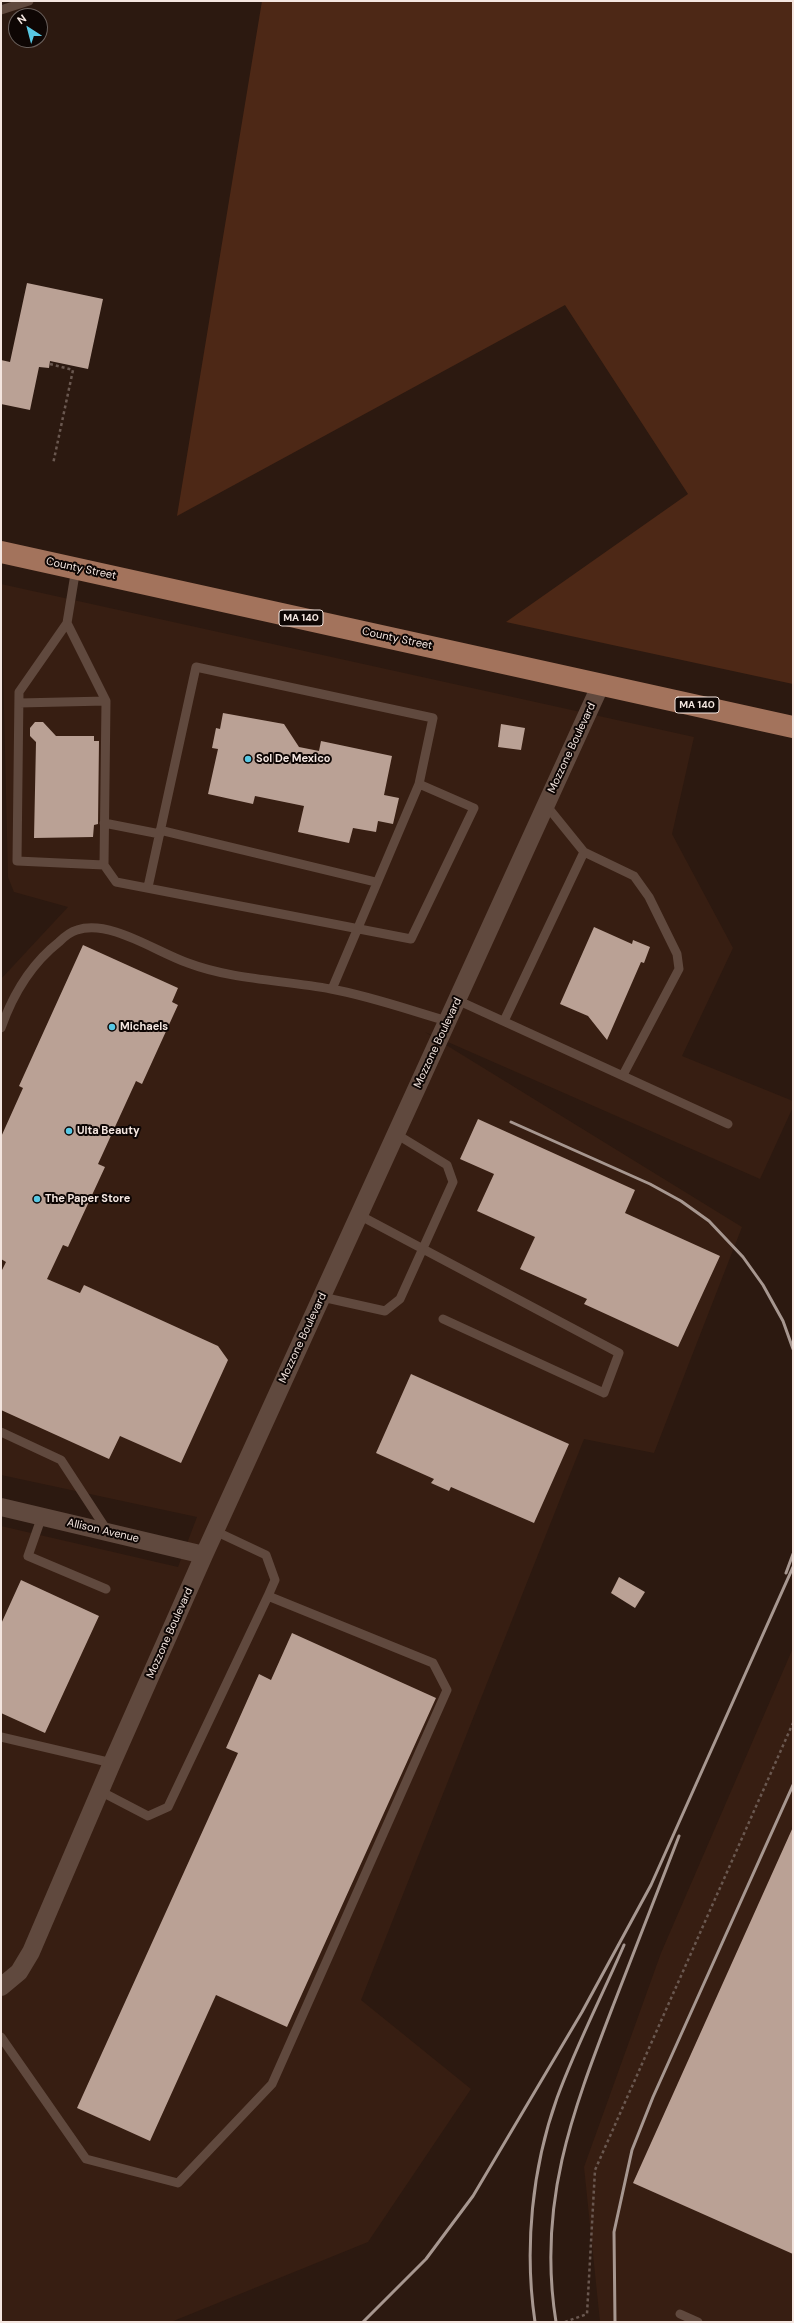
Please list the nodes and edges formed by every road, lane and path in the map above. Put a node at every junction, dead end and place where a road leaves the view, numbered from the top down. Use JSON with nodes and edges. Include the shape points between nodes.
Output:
{"nodes":[{"id":1,"x":29,"y":1,"type":"edge"},
{"id":2,"x":1,"y":10,"type":"edge"},
{"id":3,"x":50,"y":364,"type":"dead end"},
{"id":4,"x":53,"y":464,"type":"dead end"},
{"id":5,"x":1,"y":552,"type":"edge"},
{"id":6,"x":76,"y":568,"type":"junction"},
{"id":7,"x":67,"y":623,"type":"junction"},
{"id":8,"x":602,"y":684,"type":"junction"},
{"id":9,"x":106,"y":701,"type":"junction"},
{"id":10,"x":19,"y":703,"type":"junction"},
{"id":11,"x":793,"y":727,"type":"edge"},
{"id":12,"x":419,"y":784,"type":"junction"},
{"id":13,"x":546,"y":805,"type":"junction"},
{"id":14,"x":104,"y":823,"type":"junction"},
{"id":15,"x":160,"y":832,"type":"junction"},
{"id":16,"x":584,"y":852,"type":"junction"},
{"id":17,"x":104,"y":865,"type":"junction"},
{"id":18,"x":376,"y":882,"type":"junction"},
{"id":19,"x":148,"y":887,"type":"junction"},
{"id":20,"x":356,"y":929,"type":"junction"},
{"id":21,"x":332,"y":989,"type":"junction"},
{"id":22,"x":457,"y":1000,"type":"junction"},
{"id":23,"x":448,"y":1021,"type":"junction"},
{"id":24,"x":504,"y":1021,"type":"junction"},
{"id":25,"x":1,"y":1028,"type":"edge"},
{"id":26,"x":623,"y":1076,"type":"junction"},
{"id":27,"x":728,"y":1124,"type":"dead end"},
{"id":28,"x":396,"y":1134,"type":"junction"},
{"id":29,"x":359,"y":1215,"type":"junction"},
{"id":30,"x":425,"y":1248,"type":"junction"},
{"id":31,"x":322,"y":1297,"type":"junction"},
{"id":32,"x":443,"y":1320,"type":"dead end"},
{"id":33,"x":1,"y":1432,"type":"edge"},
{"id":34,"x":1,"y":1507,"type":"edge"},
{"id":35,"x":42,"y":1516,"type":"junction"},
{"id":36,"x":215,"y":1531,"type":"junction"},
{"id":37,"x":109,"y":1532,"type":"junction"},
{"id":38,"x":204,"y":1555,"type":"junction"},
{"id":39,"x":106,"y":1589,"type":"dead end"},
{"id":40,"x":268,"y":1596,"type":"junction"},
{"id":41,"x":793,"y":1723,"type":"edge"},
{"id":42,"x":1,"y":1737,"type":"edge"},
{"id":43,"x":112,"y":1763,"type":"junction"},
{"id":44,"x":100,"y":1791,"type":"junction"},
{"id":45,"x":1,"y":1987,"type":"edge"},
{"id":46,"x":1,"y":2037,"type":"edge"},
{"id":47,"x":680,"y":2314,"type":"dead end"},
{"id":48,"x":565,"y":2322,"type":"edge"},
{"id":49,"x":698,"y":2322,"type":"edge"}],
"edges":[{"from":1,"to":2,"type":"lane"},
{"from":3,"to":4,"type":"path","via":[[73,370]]},
{"from":5,"to":6,"type":"main road","name":"County Street","number":"MA 140"},
{"from":6,"to":7,"type":"lane"},
{"from":6,"to":8,"type":"main road","name":"County Street","number":"MA 140"},
{"from":7,"to":9,"type":"lane"},
{"from":7,"to":10,"type":"lane","via":[[19,692]]},
{"from":8,"to":11,"type":"main road","name":"County Street","number":"MA 140"},
{"from":8,"to":13,"type":"street","name":"Mozzone Boulevard"},
{"from":9,"to":10,"type":"lane"},
{"from":9,"to":14,"type":"lane"},
{"from":10,"to":17,"type":"lane","via":[[16,861]]},
{"from":12,"to":15,"type":"lane","via":[[433,718],[196,666]]},
{"from":12,"to":18,"type":"lane"},
{"from":12,"to":20,"type":"lane","via":[[474,808],[411,939]]},
{"from":13,"to":16,"type":"lane"},
{"from":13,"to":22,"type":"street","name":"Mozzone Boulevard"},
{"from":14,"to":15,"type":"lane"},
{"from":14,"to":17,"type":"lane"},
{"from":15,"to":18,"type":"lane"},
{"from":15,"to":19,"type":"lane"},
{"from":16,"to":24,"type":"lane"},
{"from":16,"to":26,"type":"lane","via":[[634,876],[649,897],[677,954],[678,969]]},
{"from":17,"to":19,"type":"lane","via":[[116,882]]},
{"from":18,"to":20,"type":"lane"},
{"from":19,"to":20,"type":"lane"},
{"from":20,"to":21,"type":"lane"},
{"from":21,"to":23,"type":"lane"},
{"from":21,"to":25,"type":"lane","via":[[221,973],[187,963],[109,929],[92,927],[76,930],[47,952],[29,972]]},
{"from":22,"to":23,"type":"street","name":"Mozzone Boulevard"},
{"from":22,"to":24,"type":"lane"},
{"from":23,"to":28,"type":"street","name":"Mozzone Boulevard"},
{"from":24,"to":26,"type":"lane"},
{"from":26,"to":27,"type":"lane"},
{"from":28,"to":29,"type":"street","name":"Mozzone Boulevard"},
{"from":28,"to":30,"type":"lane","via":[[447,1165],[453,1182]]},
{"from":29,"to":30,"type":"lane"},
{"from":29,"to":31,"type":"street","name":"Mozzone Boulevard"},
{"from":30,"to":31,"type":"lane","via":[[400,1300],[385,1312]]},
{"from":30,"to":32,"type":"lane","via":[[618,1353],[604,1393]]},
{"from":31,"to":36,"type":"street","name":"Mozzone Boulevard"},
{"from":33,"to":37,"type":"lane","via":[[61,1460]]},
{"from":34,"to":35,"type":"street","name":"Allison Avenue"},
{"from":35,"to":37,"type":"street","name":"Allison Avenue"},
{"from":35,"to":39,"type":"lane","via":[[28,1556]]},
{"from":36,"to":38,"type":"street","name":"Mozzone Boulevard"},
{"from":36,"to":40,"type":"lane","via":[[266,1555],[275,1580]]},
{"from":37,"to":38,"type":"street","name":"Allison Avenue"},
{"from":38,"to":43,"type":"street","name":"Mozzone Boulevard"},
{"from":40,"to":44,"type":"lane","via":[[168,1807],[148,1816]]},
{"from":40,"to":46,"type":"lane","via":[[433,1663],[447,1690],[272,2084],[178,2183],[86,2159]]},
{"from":41,"to":48,"type":"path","via":[[595,2170],[587,2314]]},
{"from":42,"to":43,"type":"lane"},
{"from":43,"to":44,"type":"street","name":"Mozzone Boulevard"},
{"from":44,"to":45,"type":"street","name":"Mozzone Boulevard","via":[[30,1952],[18,1972]]},
{"from":47,"to":49,"type":"lane"}]}
